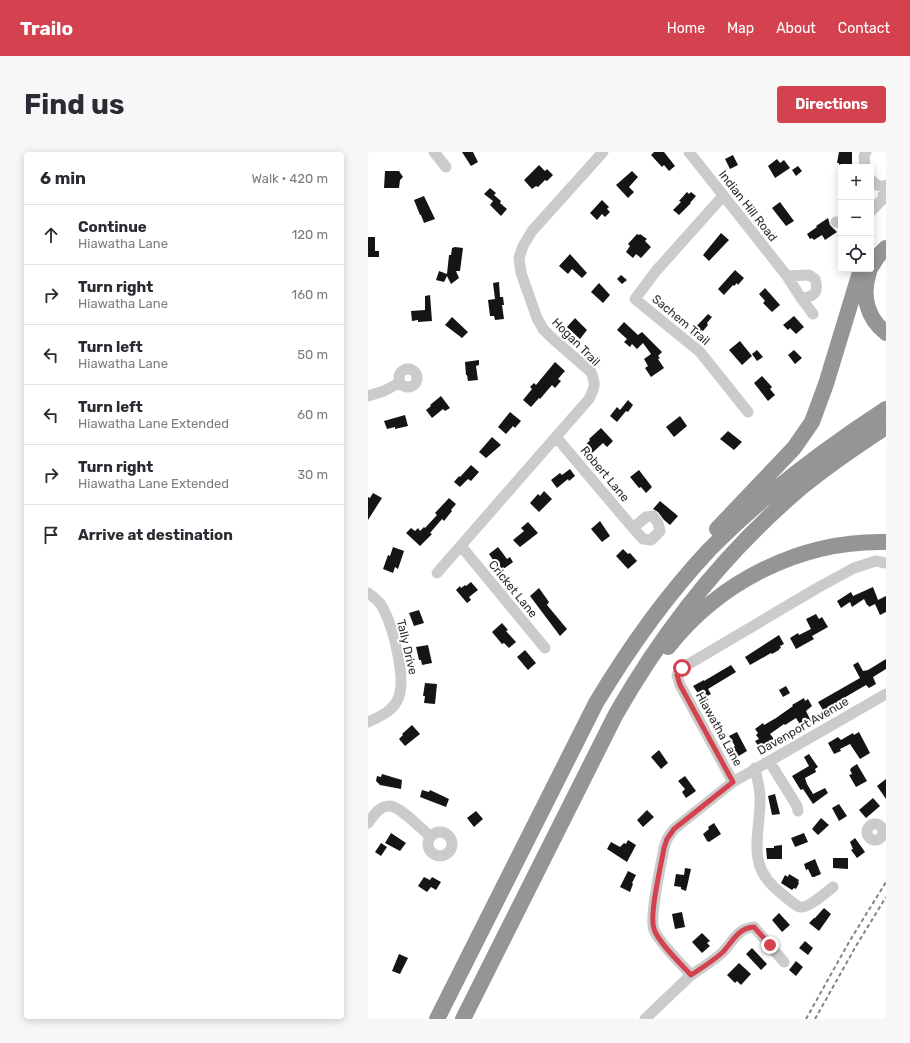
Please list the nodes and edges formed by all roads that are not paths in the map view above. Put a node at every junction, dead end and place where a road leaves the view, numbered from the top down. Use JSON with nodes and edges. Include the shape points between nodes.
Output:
{"nodes":[{"id":1,"x":434,"y":152,"type":"edge"},
{"id":2,"x":603,"y":152,"type":"edge"},
{"id":3,"x":689,"y":152,"type":"edge"},
{"id":4,"x":866,"y":152,"type":"edge"},
{"id":5,"x":865,"y":164,"type":"edge"},
{"id":6,"x":446,"y":167,"type":"dead end"},
{"id":7,"x":874,"y":182,"type":"edge"},
{"id":8,"x":885,"y":186,"type":"edge"},
{"id":9,"x":723,"y":196,"type":"junction"},
{"id":10,"x":874,"y":208,"type":"edge"},
{"id":11,"x":886,"y":239,"type":"edge"},
{"id":12,"x":886,"y":248,"type":"edge"},
{"id":13,"x":874,"y":249,"type":"edge"},
{"id":14,"x":874,"y":262,"type":"edge"},
{"id":15,"x":860,"y":272,"type":"edge"},
{"id":16,"x":869,"y":272,"type":"edge"},
{"id":17,"x":787,"y":276,"type":"junction"},
{"id":18,"x":801,"y":298,"type":"junction"},
{"id":19,"x":813,"y":314,"type":"dead end"},
{"id":20,"x":886,"y":333,"type":"edge"},
{"id":21,"x":399,"y":383,"type":"dead end"},
{"id":22,"x":368,"y":396,"type":"edge"},
{"id":23,"x":886,"y":409,"type":"edge"},
{"id":24,"x":748,"y":412,"type":"dead end"},
{"id":25,"x":886,"y":427,"type":"edge"},
{"id":26,"x":556,"y":437,"type":"junction"},
{"id":27,"x":634,"y":528,"type":"dead end"},
{"id":28,"x":886,"y":542,"type":"edge"},
{"id":29,"x":461,"y":546,"type":"junction"},
{"id":30,"x":886,"y":562,"type":"edge"},
{"id":31,"x":437,"y":573,"type":"dead end"},
{"id":32,"x":368,"y":593,"type":"edge"},
{"id":33,"x":640,"y":634,"type":"junction"},
{"id":34,"x":544,"y":648,"type":"dead end"},
{"id":35,"x":886,"y":694,"type":"edge"},
{"id":36,"x":368,"y":722,"type":"edge"},
{"id":37,"x":603,"y":737,"type":"junction"},
{"id":38,"x":769,"y":761,"type":"junction"},
{"id":39,"x":755,"y":768,"type":"junction"},
{"id":40,"x":733,"y":782,"type":"junction"},
{"id":41,"x":798,"y":811,"type":"dead end"},
{"id":42,"x":368,"y":823,"type":"edge"},
{"id":43,"x":430,"y":836,"type":"dead end"},
{"id":44,"x":833,"y":887,"type":"dead end"},
{"id":45,"x":784,"y":962,"type":"dead end"},
{"id":46,"x":691,"y":975,"type":"junction"},
{"id":47,"x":437,"y":1019,"type":"edge"},
{"id":48,"x":462,"y":1019,"type":"edge"},
{"id":49,"x":645,"y":1019,"type":"edge"}],
"edges":[{"from":1,"to":6,"type":"street"},
{"from":2,"to":26,"type":"street","name":"Hogan Trail","via":[[532,231],[519,258],[521,273],[543,329],[582,363],[595,382],[589,399]]},
{"from":3,"to":9,"type":"street","name":"Indian Hill Road"},
{"from":4,"to":5,"type":"street"},
{"from":7,"to":8,"type":"street"},
{"from":8,"to":10,"type":"street","via":[[883,199]]},
{"from":9,"to":17,"type":"street","name":"Indian Hill Road"},
{"from":9,"to":24,"type":"street","name":"Sachem Trail","via":[[656,271],[635,299],[700,352]]},
{"from":11,"to":13,"type":"highway"},
{"from":12,"to":14,"type":"highway"},
{"from":15,"to":33,"type":"highway","via":[[821,400],[807,431],[687,563],[665,592]]},
{"from":16,"to":20,"type":"highway","via":[[865,286],[866,302],[874,320]]},
{"from":17,"to":18,"type":"street","name":"Indian Hill Road"},
{"from":17,"to":18,"type":"street","via":[[809,275],[815,279],[817,286],[814,294],[809,298]]},
{"from":18,"to":19,"type":"street","name":"Indian Hill Road"},
{"from":21,"to":22,"type":"street","via":[[384,392]]},
{"from":23,"to":33,"type":"highway","via":[[811,461],[729,531],[673,591]]},
{"from":25,"to":37,"type":"highway","via":[[803,487],[762,523],[725,561],[658,645]]},
{"from":26,"to":27,"type":"street","name":"Robert Lane"},
{"from":26,"to":29,"type":"street","name":"Hogan Trail"},
{"from":28,"to":37,"type":"highway","via":[[848,544],[802,554],[762,570],[734,586],[707,606],[680,632]]},
{"from":29,"to":31,"type":"street","name":"Hogan Trail"},
{"from":29,"to":34,"type":"street","name":"Cricket Lane"},
{"from":30,"to":40,"type":"street","name":"Hiawatha Lane","via":[[876,561],[854,568],[682,668],[677,675]]},
{"from":32,"to":36,"type":"street","name":"Tally Drive","via":[[382,607],[389,622],[401,671],[402,687],[398,700],[390,710]]},
{"from":33,"to":47,"type":"highway","via":[[583,726]]},
{"from":35,"to":38,"type":"street","name":"Davenport Avenue"},
{"from":37,"to":48,"type":"highway"},
{"from":38,"to":39,"type":"street","name":"Davenport Avenue"},
{"from":38,"to":41,"type":"street"},
{"from":39,"to":40,"type":"street","name":"Davenport Avenue"},
{"from":39,"to":44,"type":"street","via":[[760,800],[756,848],[759,867],[766,878],[779,892],[800,907],[806,907]]},
{"from":40,"to":46,"type":"street","name":"Hiawatha Lane","via":[[674,829],[664,848],[652,916],[654,928],[658,938]]},
{"from":42,"to":43,"type":"street","via":[[374,814],[389,806],[396,808]]},
{"from":45,"to":46,"type":"street","via":[[754,927],[746,928],[734,936],[723,951]]},
{"from":46,"to":49,"type":"street"}]}
